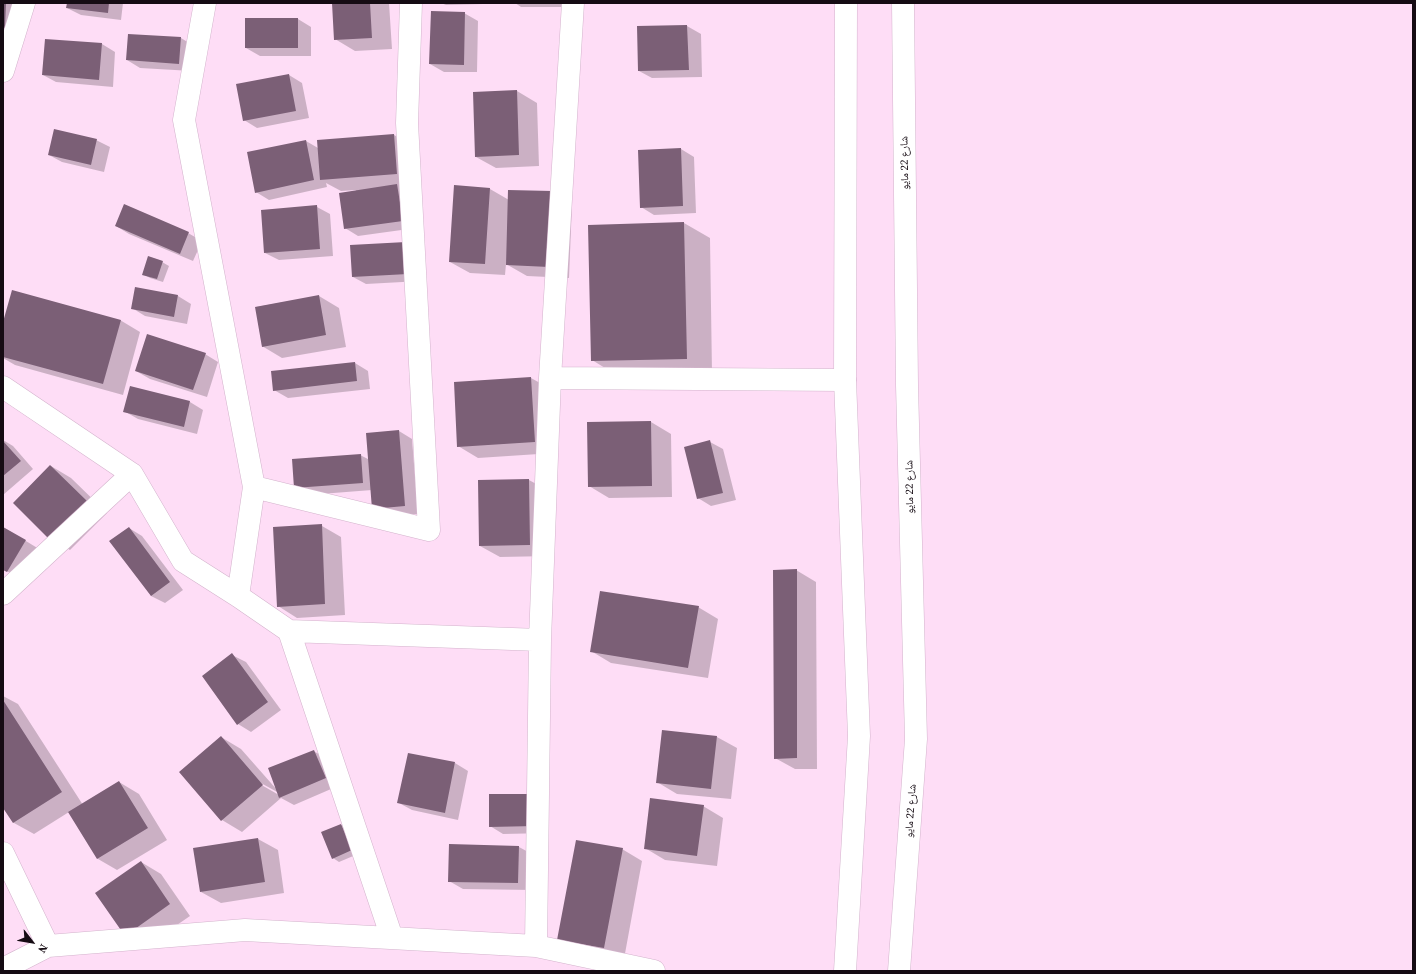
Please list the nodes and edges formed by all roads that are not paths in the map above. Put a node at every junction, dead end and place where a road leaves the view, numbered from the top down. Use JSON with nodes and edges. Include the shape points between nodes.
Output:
{"nodes":[{"id":1,"x":24,"y":3,"type":"edge"},
{"id":2,"x":205,"y":3,"type":"edge"},
{"id":3,"x":411,"y":3,"type":"edge"},
{"id":4,"x":573,"y":3,"type":"edge"},
{"id":5,"x":846,"y":3,"type":"edge"},
{"id":6,"x":903,"y":3,"type":"edge"},
{"id":7,"x":5,"y":60,"type":"edge"},
{"id":8,"x":550,"y":378,"type":"junction"},
{"id":9,"x":845,"y":380,"type":"junction"},
{"id":10,"x":3,"y":387,"type":"edge"},
{"id":11,"x":132,"y":474,"type":"junction"},
{"id":12,"x":254,"y":487,"type":"junction"},
{"id":13,"x":3,"y":594,"type":"edge"},
{"id":14,"x":238,"y":596,"type":"junction"},
{"id":15,"x":289,"y":632,"type":"junction"},
{"id":16,"x":540,"y":640,"type":"junction"},
{"id":17,"x":3,"y":852,"type":"edge"},
{"id":18,"x":392,"y":938,"type":"junction"},
{"id":19,"x":48,"y":946,"type":"junction"},
{"id":20,"x":536,"y":946,"type":"junction"},
{"id":21,"x":3,"y":968,"type":"edge"},
{"id":22,"x":654,"y":971,"type":"edge"},
{"id":23,"x":845,"y":971,"type":"edge"},
{"id":24,"x":900,"y":971,"type":"edge"}],
"edges":[{"from":1,"to":7,"type":"street"},
{"from":2,"to":12,"type":"street","via":[[184,120]]},
{"from":3,"to":12,"type":"street","via":[[407,123],[429,530]]},
{"from":4,"to":8,"type":"street"},
{"from":5,"to":9,"type":"street"},
{"from":6,"to":24,"type":"street","name":"شارع 22 مايو","via":[[907,385],[916,739]]},
{"from":8,"to":9,"type":"street"},
{"from":8,"to":16,"type":"street"},
{"from":9,"to":23,"type":"street","via":[[859,736]]},
{"from":10,"to":11,"type":"street"},
{"from":11,"to":13,"type":"street"},
{"from":11,"to":14,"type":"street","via":[[182,561]]},
{"from":12,"to":14,"type":"street"},
{"from":14,"to":15,"type":"street"},
{"from":15,"to":16,"type":"street"},
{"from":15,"to":18,"type":"street"},
{"from":16,"to":20,"type":"street"},
{"from":17,"to":19,"type":"street"},
{"from":18,"to":19,"type":"street","via":[[245,930]]},
{"from":18,"to":20,"type":"street"},
{"from":19,"to":21,"type":"street"},
{"from":20,"to":22,"type":"street"}]}
